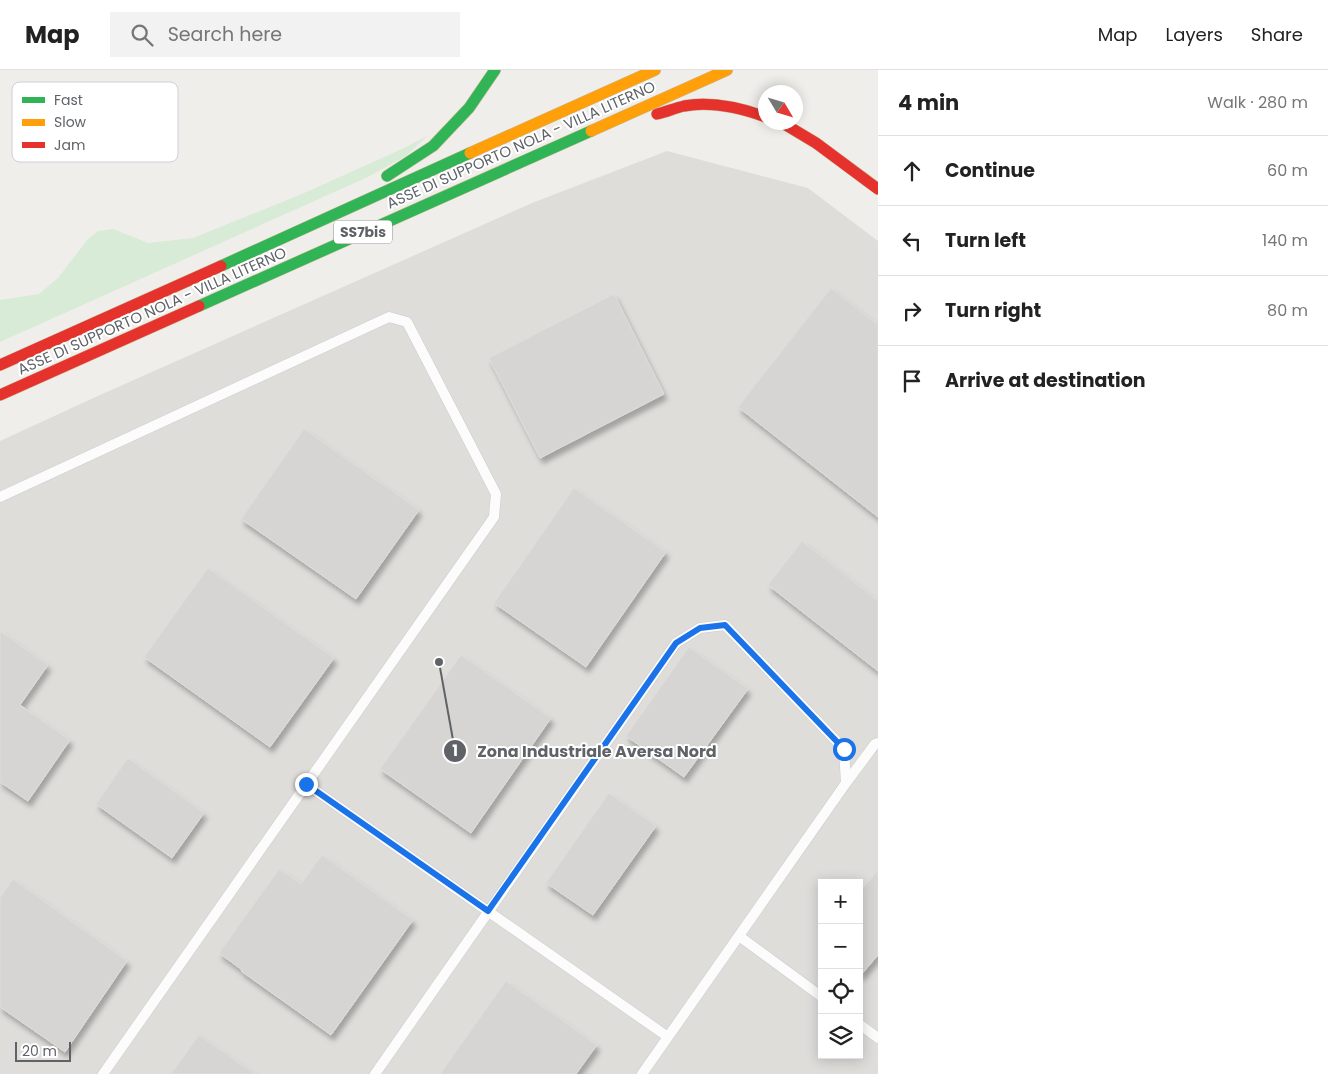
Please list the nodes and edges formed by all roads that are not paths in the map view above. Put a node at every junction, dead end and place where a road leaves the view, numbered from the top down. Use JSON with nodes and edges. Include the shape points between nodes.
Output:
{"nodes":[{"id":1,"x":495,"y":70,"type":"edge"},
{"id":2,"x":655,"y":70,"type":"edge"},
{"id":3,"x":726,"y":70,"type":"edge"},
{"id":4,"x":758,"y":114,"type":"edge"},
{"id":5,"x":794,"y":130,"type":"edge"},
{"id":6,"x":878,"y":189,"type":"edge"},
{"id":7,"x":459,"y":190,"type":"junction"},
{"id":8,"x":314,"y":224,"type":"junction"},
{"id":9,"x":0,"y":364,"type":"edge"},
{"id":10,"x":0,"y":395,"type":"edge"},
{"id":11,"x":0,"y":497,"type":"edge"},
{"id":12,"x":878,"y":743,"type":"edge"},
{"id":13,"x":846,"y":783,"type":"junction"},
{"id":14,"x":306,"y":784,"type":"junction"},
{"id":15,"x":488,"y":911,"type":"junction"},
{"id":16,"x":739,"y":936,"type":"junction"},
{"id":17,"x":818,"y":994,"type":"edge"},
{"id":18,"x":863,"y":1027,"type":"edge"},
{"id":19,"x":668,"y":1037,"type":"junction"},
{"id":20,"x":878,"y":1038,"type":"edge"},
{"id":21,"x":103,"y":1074,"type":"edge"},
{"id":22,"x":374,"y":1074,"type":"edge"},
{"id":23,"x":642,"y":1074,"type":"edge"}],
"edges":[{"from":1,"to":8,"type":"highway","via":[[469,108],[433,146]]},
{"from":2,"to":8,"type":"highway","name":"ASSE DI SUPPORTO NOLA - VILLA LITERNO","number":"SS7bis"},
{"from":3,"to":7,"type":"highway","name":"ASSE DI SUPPORTO NOLA - VILLA LITERNO","number":"SS7bis"},
{"from":4,"to":7,"type":"highway","via":[[718,106],[683,106]]},
{"from":5,"to":6,"type":"highway"},
{"from":7,"to":10,"type":"highway","name":"ASSE DI SUPPORTO NOLA - VILLA LITERNO","number":"SS7bis"},
{"from":8,"to":9,"type":"highway","name":"ASSE DI SUPPORTO NOLA - VILLA LITERNO","number":"SS7bis"},
{"from":11,"to":14,"type":"lane","via":[[389,317],[407,322],[496,494],[494,517]]},
{"from":12,"to":13,"type":"lane"},
{"from":13,"to":15,"type":"lane","via":[[844,749],[725,625],[700,628],[676,643]]},
{"from":13,"to":16,"type":"lane"},
{"from":14,"to":15,"type":"lane"},
{"from":14,"to":21,"type":"lane"},
{"from":15,"to":19,"type":"lane"},
{"from":15,"to":22,"type":"lane"},
{"from":16,"to":17,"type":"lane"},
{"from":16,"to":19,"type":"lane"},
{"from":18,"to":20,"type":"lane"},
{"from":19,"to":23,"type":"lane"}]}
